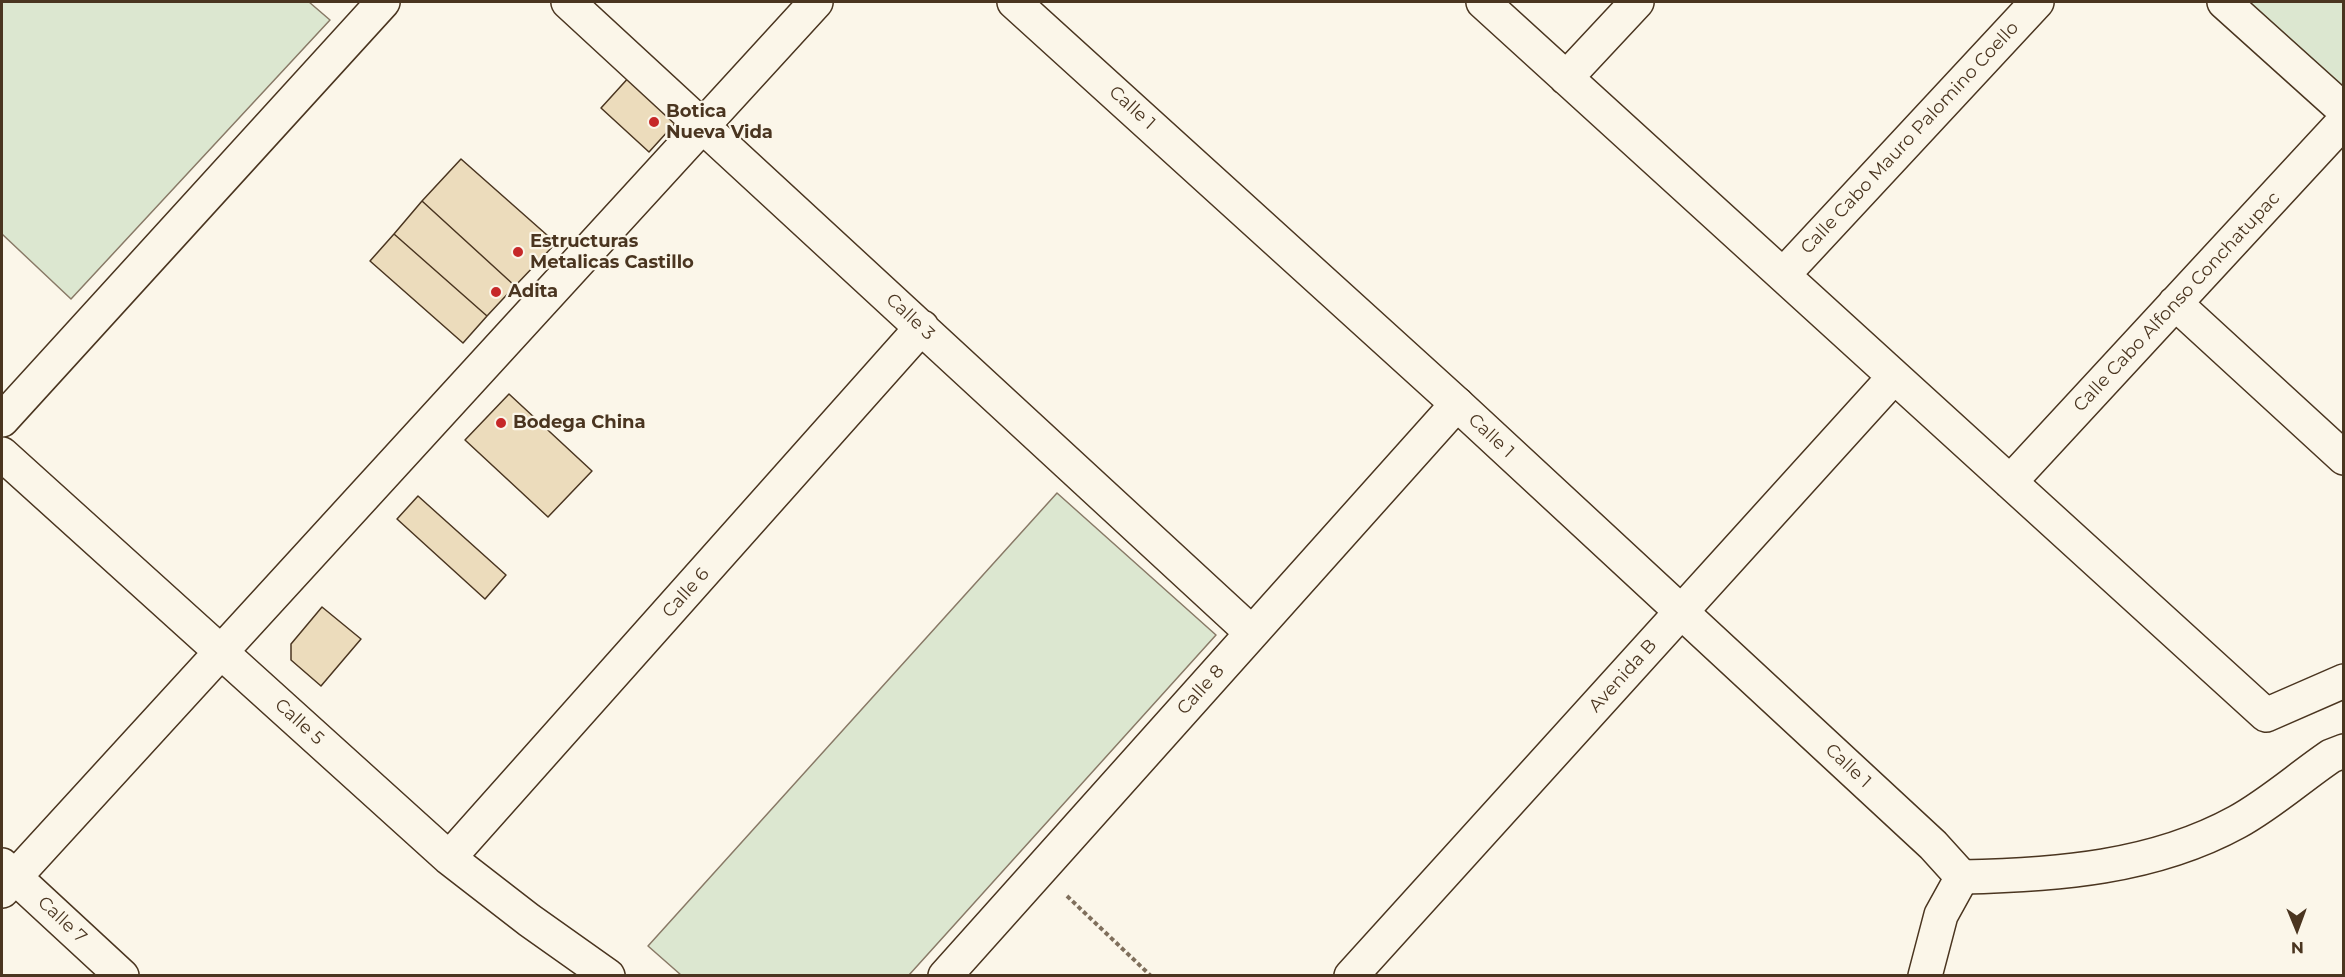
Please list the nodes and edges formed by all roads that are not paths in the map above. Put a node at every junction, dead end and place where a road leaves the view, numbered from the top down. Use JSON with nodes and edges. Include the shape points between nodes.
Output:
{"nodes":[{"id":1,"x":383,"y":2,"type":"edge"},
{"id":2,"x":568,"y":2,"type":"edge"},
{"id":3,"x":816,"y":2,"type":"edge"},
{"id":4,"x":1014,"y":2,"type":"edge"},
{"id":5,"x":1483,"y":2,"type":"edge"},
{"id":6,"x":1637,"y":2,"type":"edge"},
{"id":7,"x":2037,"y":2,"type":"edge"},
{"id":8,"x":2224,"y":2,"type":"edge"},
{"id":9,"x":1566,"y":78,"type":"junction"},
{"id":10,"x":2343,"y":110,"type":"edge"},
{"id":11,"x":2343,"y":121,"type":"edge"},
{"id":12,"x":702,"y":125,"type":"junction"},
{"id":13,"x":1783,"y":276,"type":"junction"},
{"id":14,"x":2175,"y":303,"type":"junction"},
{"id":15,"x":922,"y":327,"type":"junction"},
{"id":16,"x":1894,"y":376,"type":"junction"},
{"id":17,"x":1457,"y":404,"type":"junction"},
{"id":18,"x":2,"y":420,"type":"edge"},
{"id":19,"x":2,"y":454,"type":"edge"},
{"id":20,"x":2343,"y":458,"type":"edge"},
{"id":21,"x":2010,"y":482,"type":"junction"},
{"id":22,"x":1681,"y":612,"type":"junction"},
{"id":23,"x":1252,"y":633,"type":"junction"},
{"id":24,"x":220,"y":651,"type":"junction"},
{"id":25,"x":2343,"y":681,"type":"edge"},
{"id":26,"x":2343,"y":751,"type":"edge"},
{"id":27,"x":449,"y":858,"type":"junction"},
{"id":28,"x":6,"y":877,"type":"edge"},
{"id":29,"x":1962,"y":877,"type":"junction"},
{"id":30,"x":122,"y":975,"type":"edge"},
{"id":31,"x":608,"y":975,"type":"edge"},
{"id":32,"x":945,"y":975,"type":"edge"},
{"id":33,"x":1351,"y":975,"type":"edge"},
{"id":34,"x":1925,"y":975,"type":"edge"}],
"edges":[{"from":1,"to":18,"type":"street"},
{"from":2,"to":12,"type":"street","name":"Calle 3"},
{"from":3,"to":12,"type":"street"},
{"from":4,"to":17,"type":"street","name":"Calle 1"},
{"from":5,"to":9,"type":"street"},
{"from":6,"to":9,"type":"street"},
{"from":7,"to":13,"type":"street","name":"Calle Cabo Mauro Palomino Coello"},
{"from":8,"to":10,"type":"street"},
{"from":9,"to":13,"type":"street"},
{"from":11,"to":14,"type":"street","name":"Calle Cabo Alfonso Conchatupac"},
{"from":12,"to":15,"type":"street","name":"Calle 3"},
{"from":12,"to":24,"type":"street"},
{"from":13,"to":16,"type":"street"},
{"from":14,"to":20,"type":"street"},
{"from":14,"to":21,"type":"street","name":"Calle Cabo Alfonso Conchatupac"},
{"from":15,"to":23,"type":"street","name":"Calle 3"},
{"from":15,"to":27,"type":"street","name":"Calle 6"},
{"from":16,"to":21,"type":"street"},
{"from":16,"to":22,"type":"street","name":"Avenida B"},
{"from":17,"to":22,"type":"street","name":"Calle 1"},
{"from":17,"to":23,"type":"street","name":"Calle 8"},
{"from":19,"to":24,"type":"street","name":"Calle 5"},
{"from":21,"to":25,"type":"street","via":[[2266,715]]},
{"from":22,"to":29,"type":"street","name":"Calle 1","via":[[1933,845]]},
{"from":22,"to":33,"type":"street","name":"Avenida B"},
{"from":23,"to":32,"type":"street","name":"Calle 8"},
{"from":24,"to":27,"type":"street","name":"Calle 5"},
{"from":24,"to":28,"type":"street"},
{"from":26,"to":29,"type":"street","via":[[2238,821],[2178,848],[2110,865],[2054,873]]},
{"from":27,"to":31,"type":"street","name":"Calle 5"},
{"from":28,"to":30,"type":"street","name":"Calle 7"},
{"from":29,"to":34,"type":"street","via":[[1941,915]]}]}
